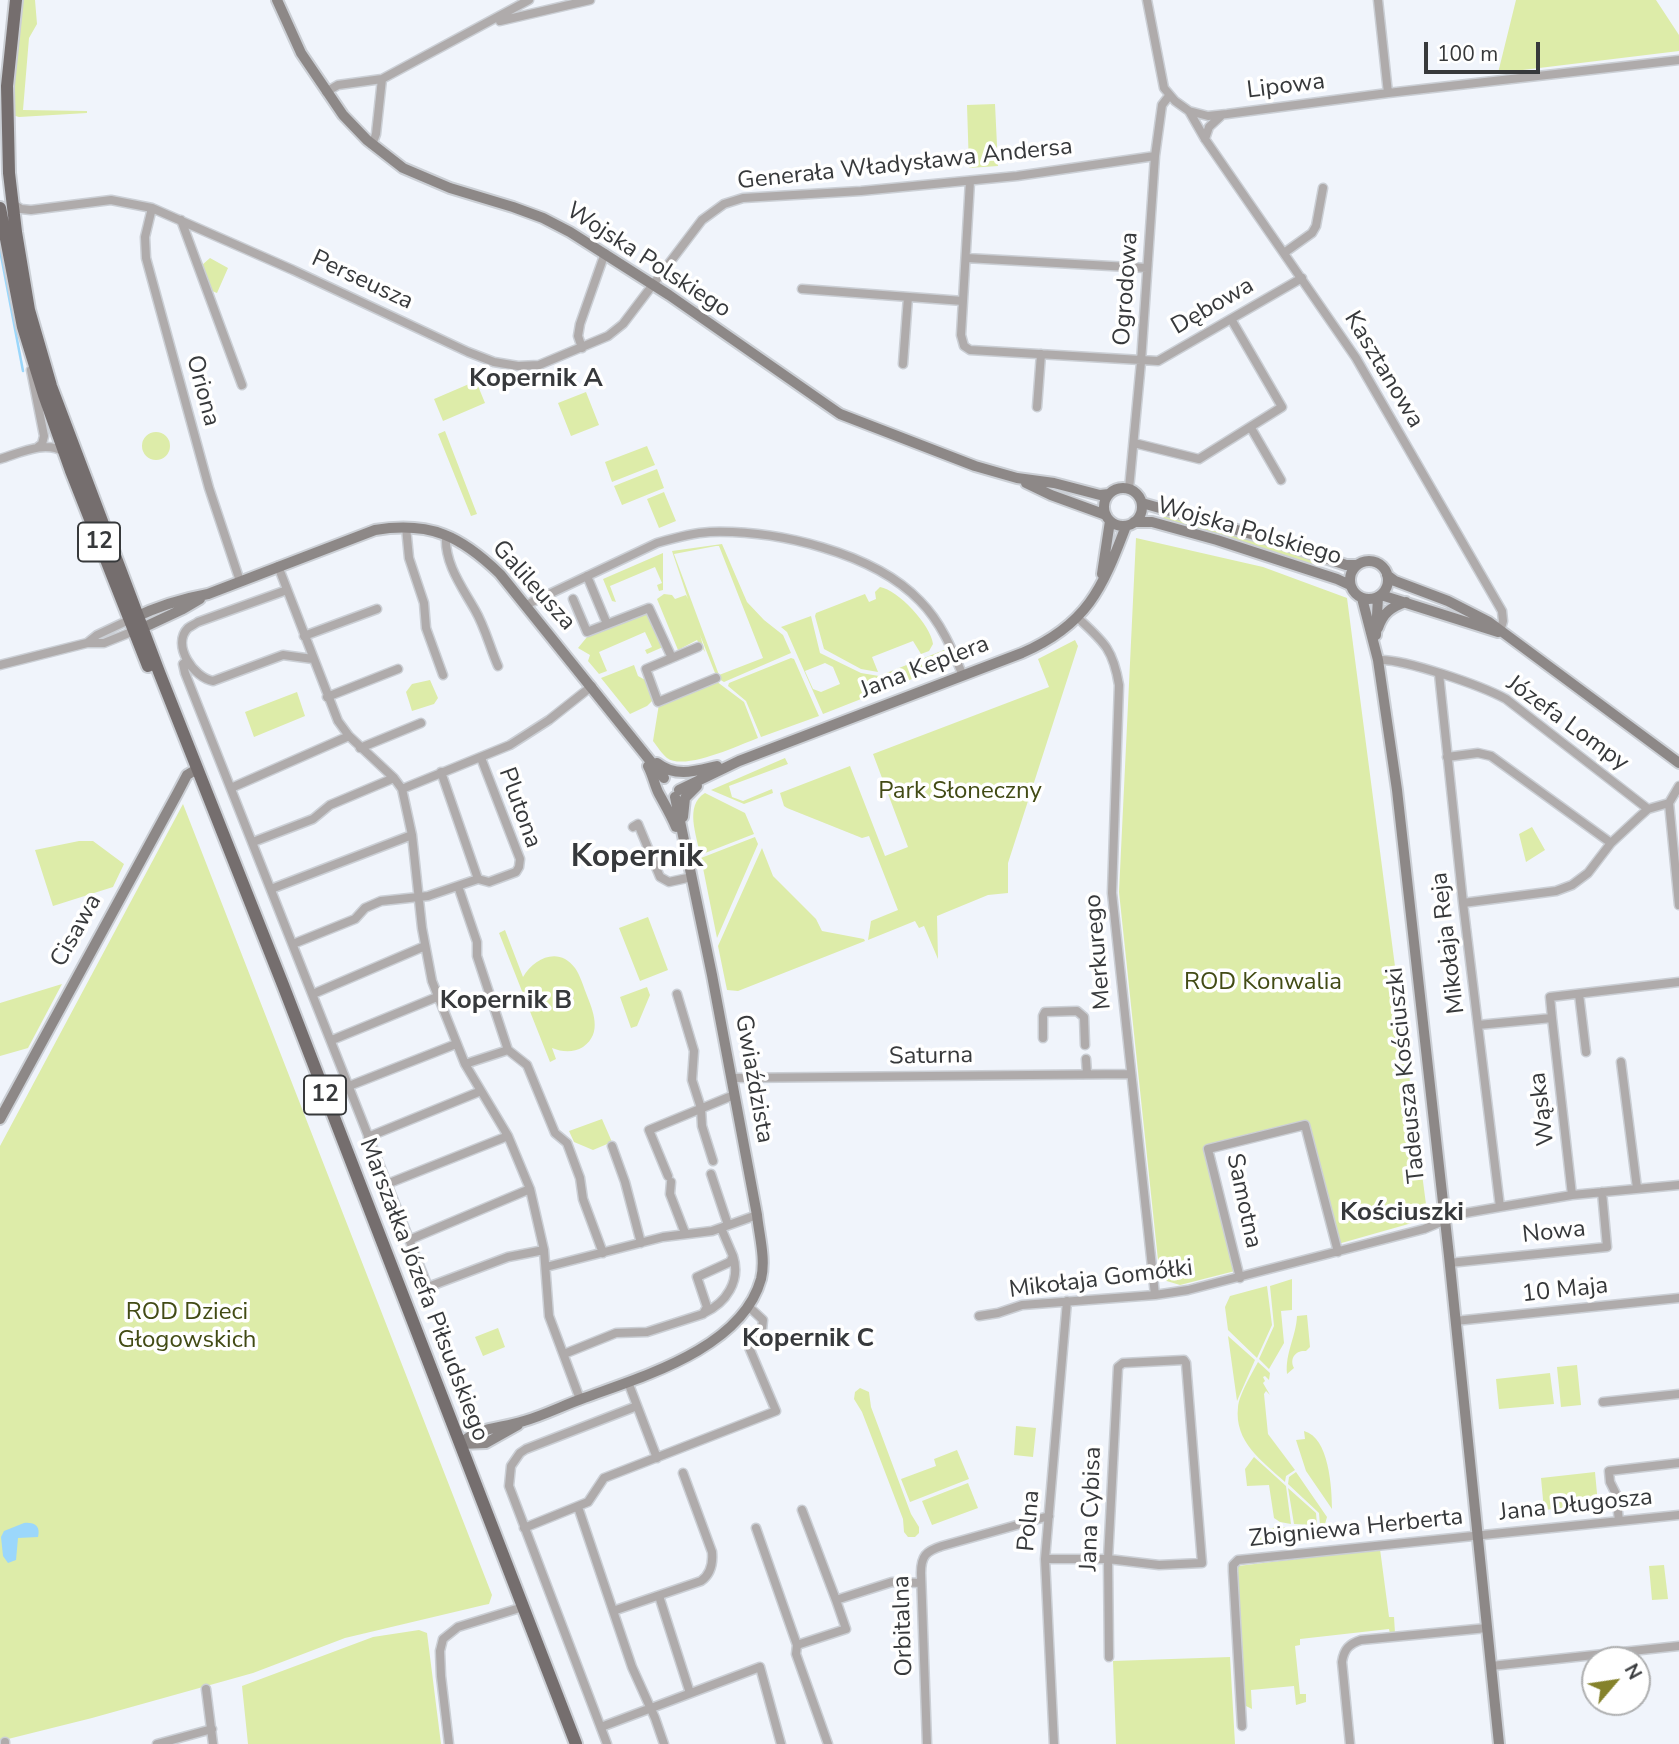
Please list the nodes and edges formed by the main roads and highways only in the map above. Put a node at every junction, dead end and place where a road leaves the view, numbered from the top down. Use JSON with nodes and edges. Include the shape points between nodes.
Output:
{"nodes":[{"id":1,"x":10,"y":0,"type":"edge"},
{"id":2,"x":16,"y":0,"type":"edge"},
{"id":3,"x":0,"y":56,"type":"edge"},
{"id":4,"x":3,"y":124,"type":"edge"},
{"id":5,"x":6,"y":204,"type":"edge"},
{"id":6,"x":126,"y":597,"type":"junction"},
{"id":7,"x":576,"y":1744,"type":"edge"}],
"edges":[{"from":1,"to":3,"type":"main road"},
{"from":2,"to":4,"type":"main road","name":"Marszałka Józefa Piłsudskiego","number":"12"},
{"from":4,"to":5,"type":"main road","name":"Marszałka Józefa Piłsudskiego","number":"12"},
{"from":5,"to":6,"type":"main road","name":"Marszałka Józefa Piłsudskiego","number":"12","via":[[51,386]]},
{"from":5,"to":6,"type":"main road","name":"Marszałka Józefa Piłsudskiego","number":"12","via":[[12,279],[27,341],[65,453]]},
{"from":6,"to":7,"type":"main road","name":"Marszałka Józefa Piłsudskiego","number":"12","via":[[283,985]]}]}
